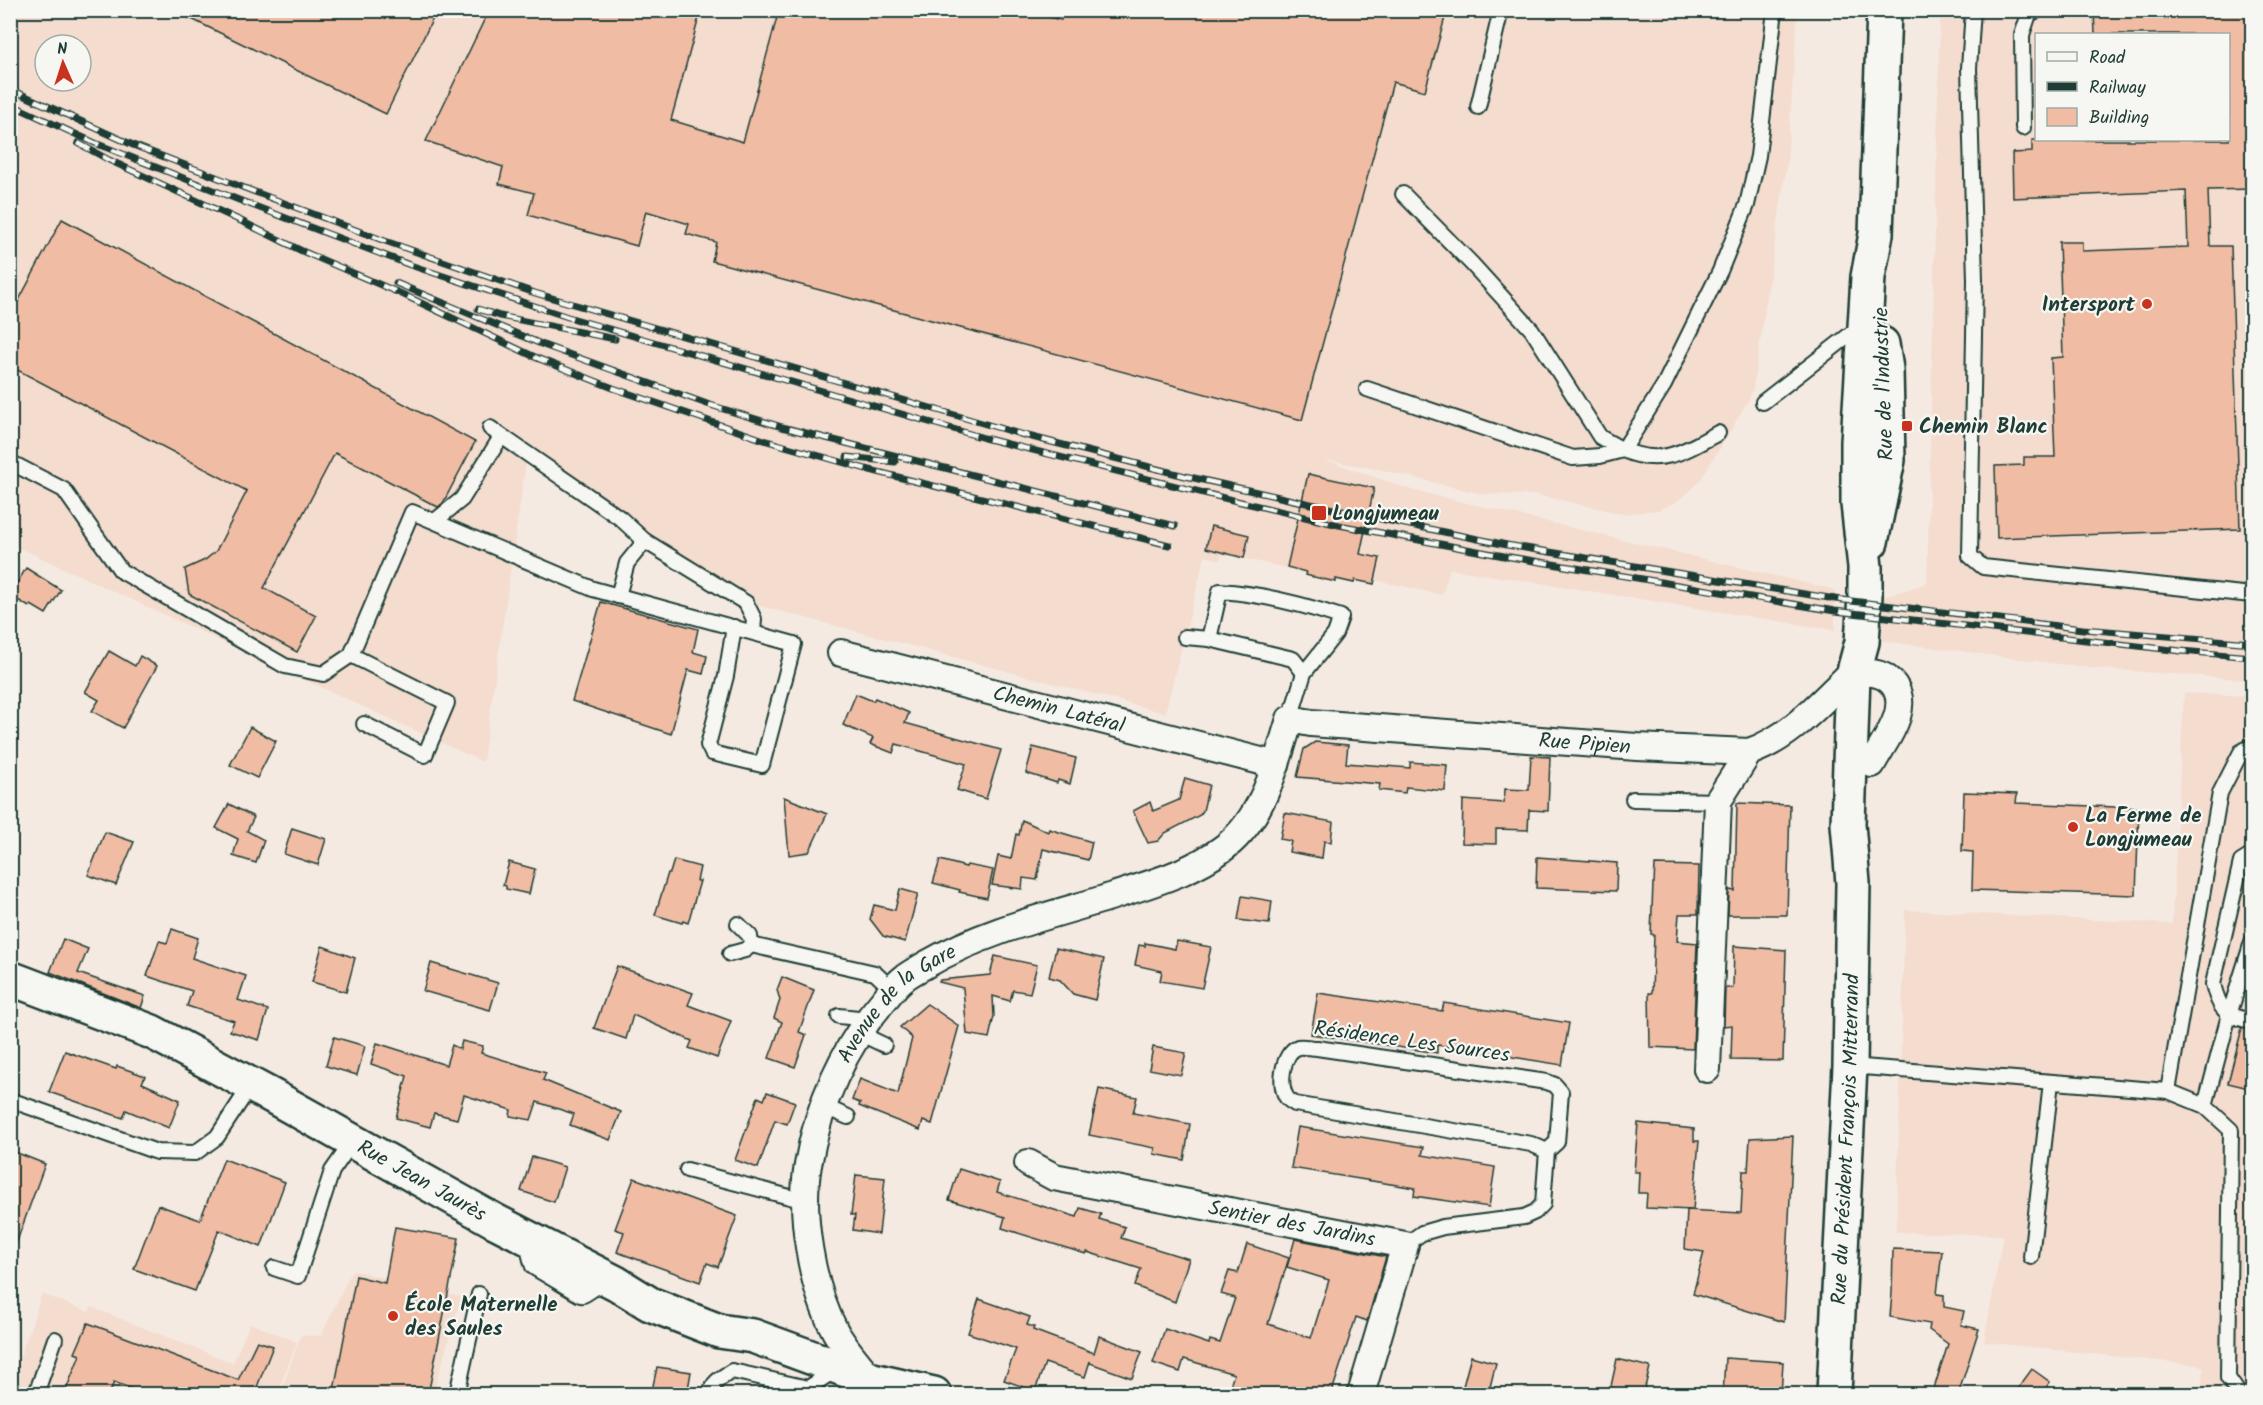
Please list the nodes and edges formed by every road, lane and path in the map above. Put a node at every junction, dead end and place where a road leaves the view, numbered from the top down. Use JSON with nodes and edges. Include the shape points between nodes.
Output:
{"nodes":[{"id":1,"x":1501,"y":10,"type":"edge"},
{"id":2,"x":1775,"y":10,"type":"edge"},
{"id":3,"x":1884,"y":10,"type":"edge"},
{"id":4,"x":1973,"y":10,"type":"edge"},
{"id":5,"x":2038,"y":10,"type":"edge"},
{"id":6,"x":1478,"y":107,"type":"dead end"},
{"id":7,"x":2023,"y":128,"type":"dead end"},
{"id":8,"x":1403,"y":194,"type":"dead end"},
{"id":9,"x":1876,"y":234,"type":"junction"},
{"id":10,"x":1866,"y":322,"type":"junction"},
{"id":11,"x":1366,"y":389,"type":"dead end"},
{"id":12,"x":1763,"y":402,"type":"dead end"},
{"id":13,"x":490,"y":428,"type":"dead end"},
{"id":14,"x":1719,"y":433,"type":"dead end"},
{"id":15,"x":501,"y":437,"type":"junction"},
{"id":16,"x":1623,"y":450,"type":"junction"},
{"id":17,"x":10,"y":462,"type":"edge"},
{"id":18,"x":435,"y":521,"type":"junction"},
{"id":19,"x":645,"y":541,"type":"junction"},
{"id":20,"x":1865,"y":567,"type":"junction"},
{"id":21,"x":2253,"y":595,"type":"edge"},
{"id":22,"x":618,"y":596,"type":"junction"},
{"id":23,"x":734,"y":627,"type":"junction"},
{"id":24,"x":753,"y":632,"type":"junction"},
{"id":25,"x":1863,"y":633,"type":"joint"},
{"id":26,"x":1185,"y":637,"type":"dead end"},
{"id":27,"x":1209,"y":639,"type":"junction"},
{"id":28,"x":841,"y":653,"type":"dead end"},
{"id":29,"x":351,"y":655,"type":"junction"},
{"id":30,"x":1304,"y":673,"type":"junction"},
{"id":31,"x":1862,"y":674,"type":"junction"},
{"id":32,"x":1290,"y":719,"type":"junction"},
{"id":33,"x":364,"y":724,"type":"dead end"},
{"id":34,"x":2253,"y":746,"type":"edge"},
{"id":35,"x":1749,"y":752,"type":"junction"},
{"id":36,"x":1276,"y":765,"type":"junction"},
{"id":37,"x":1633,"y":799,"type":"dead end"},
{"id":38,"x":1718,"y":801,"type":"junction"},
{"id":39,"x":2253,"y":855,"type":"edge"},
{"id":40,"x":738,"y":924,"type":"dead end"},
{"id":41,"x":2253,"y":942,"type":"edge"},
{"id":42,"x":751,"y":945,"type":"junction"},
{"id":43,"x":730,"y":954,"type":"dead end"},
{"id":44,"x":10,"y":978,"type":"edge"},
{"id":45,"x":893,"y":990,"type":"junction"},
{"id":46,"x":2229,"y":1015,"type":"junction"},
{"id":47,"x":839,"y":1016,"type":"dead end"},
{"id":48,"x":2253,"y":1022,"type":"edge"},
{"id":49,"x":864,"y":1026,"type":"junction"},
{"id":50,"x":884,"y":1045,"type":"dead end"},
{"id":51,"x":1850,"y":1066,"type":"junction"},
{"id":52,"x":1707,"y":1069,"type":"dead end"},
{"id":53,"x":2051,"y":1082,"type":"junction"},
{"id":54,"x":251,"y":1084,"type":"junction"},
{"id":55,"x":2168,"y":1091,"type":"junction"},
{"id":56,"x":10,"y":1100,"type":"edge"},
{"id":57,"x":823,"y":1106,"type":"junction"},
{"id":58,"x":2205,"y":1106,"type":"junction"},
{"id":59,"x":848,"y":1117,"type":"dead end"},
{"id":60,"x":353,"y":1141,"type":"junction"},
{"id":61,"x":1547,"y":1151,"type":"junction"},
{"id":62,"x":1028,"y":1162,"type":"dead end"},
{"id":63,"x":687,"y":1170,"type":"dead end"},
{"id":64,"x":805,"y":1201,"type":"junction"},
{"id":65,"x":1405,"y":1245,"type":"junction"},
{"id":66,"x":2031,"y":1257,"type":"dead end"},
{"id":67,"x":274,"y":1268,"type":"dead end"},
{"id":68,"x":479,"y":1294,"type":"dead end"},
{"id":69,"x":55,"y":1339,"type":"dead end"},
{"id":70,"x":839,"y":1368,"type":"junction"},
{"id":71,"x":878,"y":1387,"type":"edge"},
{"id":72,"x":36,"y":1395,"type":"edge"},
{"id":73,"x":456,"y":1395,"type":"edge"},
{"id":74,"x":710,"y":1395,"type":"edge"},
{"id":75,"x":934,"y":1395,"type":"edge"},
{"id":76,"x":1361,"y":1395,"type":"edge"},
{"id":77,"x":1834,"y":1395,"type":"edge"},
{"id":78,"x":2239,"y":1395,"type":"edge"}],
"edges":[{"from":1,"to":6,"type":"lane"},
{"from":2,"to":16,"type":"lane","via":[[1758,156],[1747,205],[1720,271],[1664,385]]},
{"from":3,"to":9,"type":"street","name":"Rue de l'Industrie"},
{"from":4,"to":21,"type":"lane","via":[[1969,68],[1975,280],[1970,556],[1983,567]]},
{"from":5,"to":7,"type":"lane","via":[[2029,14],[2022,35]]},
{"from":8,"to":16,"type":"lane","via":[[1532,330],[1600,437]]},
{"from":9,"to":10,"type":"street","name":"Rue de l'Industrie","via":[[1868,277]]},
{"from":9,"to":20,"type":"street","name":"Rue de l'Industrie","via":[[1888,460]]},
{"from":10,"to":12,"type":"lane"},
{"from":10,"to":20,"type":"street","name":"Rue de l'Industrie","via":[[1858,442]]},
{"from":11,"to":16,"type":"lane","via":[[1573,458]]},
{"from":13,"to":15,"type":"lane"},
{"from":14,"to":16,"type":"lane","via":[[1678,454],[1655,459]]},
{"from":15,"to":18,"type":"lane","via":[[462,499]]},
{"from":15,"to":19,"type":"lane","via":[[620,518]]},
{"from":17,"to":29,"type":"lane","via":[[64,490],[121,571],[285,666],[323,674]]},
{"from":18,"to":22,"type":"lane","via":[[593,589]]},
{"from":18,"to":29,"type":"lane","via":[[412,512]]},
{"from":19,"to":22,"type":"lane","via":[[627,563]]},
{"from":19,"to":24,"type":"lane","via":[[746,603],[754,619]]},
{"from":20,"to":25,"type":"street","name":"Rue de l'Industrie"},
{"from":22,"to":23,"type":"lane"},
{"from":23,"to":24,"type":"lane"},
{"from":23,"to":24,"type":"lane","via":[[708,745],[712,753],[762,765],[794,644]]},
{"from":25,"to":31,"type":"street","name":"Rue du Président François Mitterrand"},
{"from":26,"to":27,"type":"lane"},
{"from":27,"to":30,"type":"lane","via":[[1293,659]]},
{"from":27,"to":30,"type":"lane","via":[[1220,591],[1251,593],[1341,617],[1335,634]]},
{"from":28,"to":36,"type":"street","name":"Chemin Latéral"},
{"from":29,"to":33,"type":"lane","via":[[447,703],[425,754]]},
{"from":30,"to":32,"type":"lane"},
{"from":31,"to":35,"type":"street","name":"Rue Pipien","via":[[1846,678],[1800,721]]},
{"from":31,"to":51,"type":"street","name":"Rue du Président François Mitterrand","via":[[1865,825],[1853,883]]},
{"from":32,"to":35,"type":"street","name":"Rue Pipien","via":[[1637,747]]},
{"from":32,"to":36,"type":"street","name":"Avenue de la Gare"},
{"from":34,"to":55,"type":"lane","via":[[2241,752],[2220,793]]},
{"from":35,"to":38,"type":"street"},
{"from":36,"to":45,"type":"street","name":"Avenue de la Gare","via":[[1256,812],[1227,845],[1209,858],[1150,884],[980,939],[941,956],[902,979]]},
{"from":37,"to":38,"type":"lane"},
{"from":38,"to":52,"type":"street"},
{"from":39,"to":46,"type":"lane","via":[[2241,861],[2213,984],[2216,999]]},
{"from":40,"to":42,"type":"lane","via":[[750,936]]},
{"from":41,"to":46,"type":"lane"},
{"from":42,"to":43,"type":"lane"},
{"from":42,"to":45,"type":"lane","via":[[875,974]]},
{"from":44,"to":54,"type":"street","name":"Rue Jean Jaurès","via":[[152,1032]]},
{"from":45,"to":49,"type":"street","name":"Avenue de la Gare"},
{"from":46,"to":48,"type":"lane"},
{"from":46,"to":58,"type":"lane"},
{"from":47,"to":49,"type":"lane"},
{"from":49,"to":50,"type":"lane"},
{"from":49,"to":57,"type":"street","name":"Avenue de la Gare","via":[[837,1070]]},
{"from":51,"to":53,"type":"lane"},
{"from":51,"to":77,"type":"street","name":"Rue du Président François Mitterrand"},
{"from":53,"to":55,"type":"lane"},
{"from":53,"to":66,"type":"lane"},
{"from":54,"to":56,"type":"lane","via":[[217,1137],[195,1153],[157,1152]]},
{"from":54,"to":60,"type":"street","name":"Rue Jean Jaurès"},
{"from":55,"to":58,"type":"lane"},
{"from":57,"to":59,"type":"lane"},
{"from":57,"to":64,"type":"street","name":"Avenue de la Gare","via":[[810,1149]]},
{"from":58,"to":78,"type":"lane","via":[[2231,1130],[2229,1378]]},
{"from":60,"to":67,"type":"lane","via":[[332,1171],[298,1276]]},
{"from":60,"to":70,"type":"street","name":"Rue Jean Jaurès","via":[[650,1304],[719,1331],[753,1336]]},
{"from":61,"to":61,"type":"lane","name":"Résidence Les Sources","via":[[1531,1144],[1295,1104],[1287,1099],[1283,1089],[1285,1062],[1291,1051],[1300,1047],[1556,1085],[1561,1092],[1557,1142]]},
{"from":61,"to":65,"type":"lane","name":"Résidence Les Sources","via":[[1543,1204],[1535,1212],[1524,1217],[1443,1227],[1422,1233]]},
{"from":62,"to":65,"type":"street","name":"Sentier des Jardins","via":[[1054,1177]]},
{"from":63,"to":64,"type":"lane"},
{"from":64,"to":71,"type":"street","name":"Avenue de la Gare","via":[[813,1267],[826,1310],[851,1355]]},
{"from":65,"to":76,"type":"street","name":"Sentier des Jardins"},
{"from":68,"to":73,"type":"lane"},
{"from":69,"to":72,"type":"lane"},
{"from":70,"to":71,"type":"street","name":"Rue Jean Jaurès"},
{"from":70,"to":74,"type":"lane","via":[[808,1388],[732,1371],[720,1378]]},
{"from":71,"to":75,"type":"street","name":"Rue Jean Jaurès"}]}
